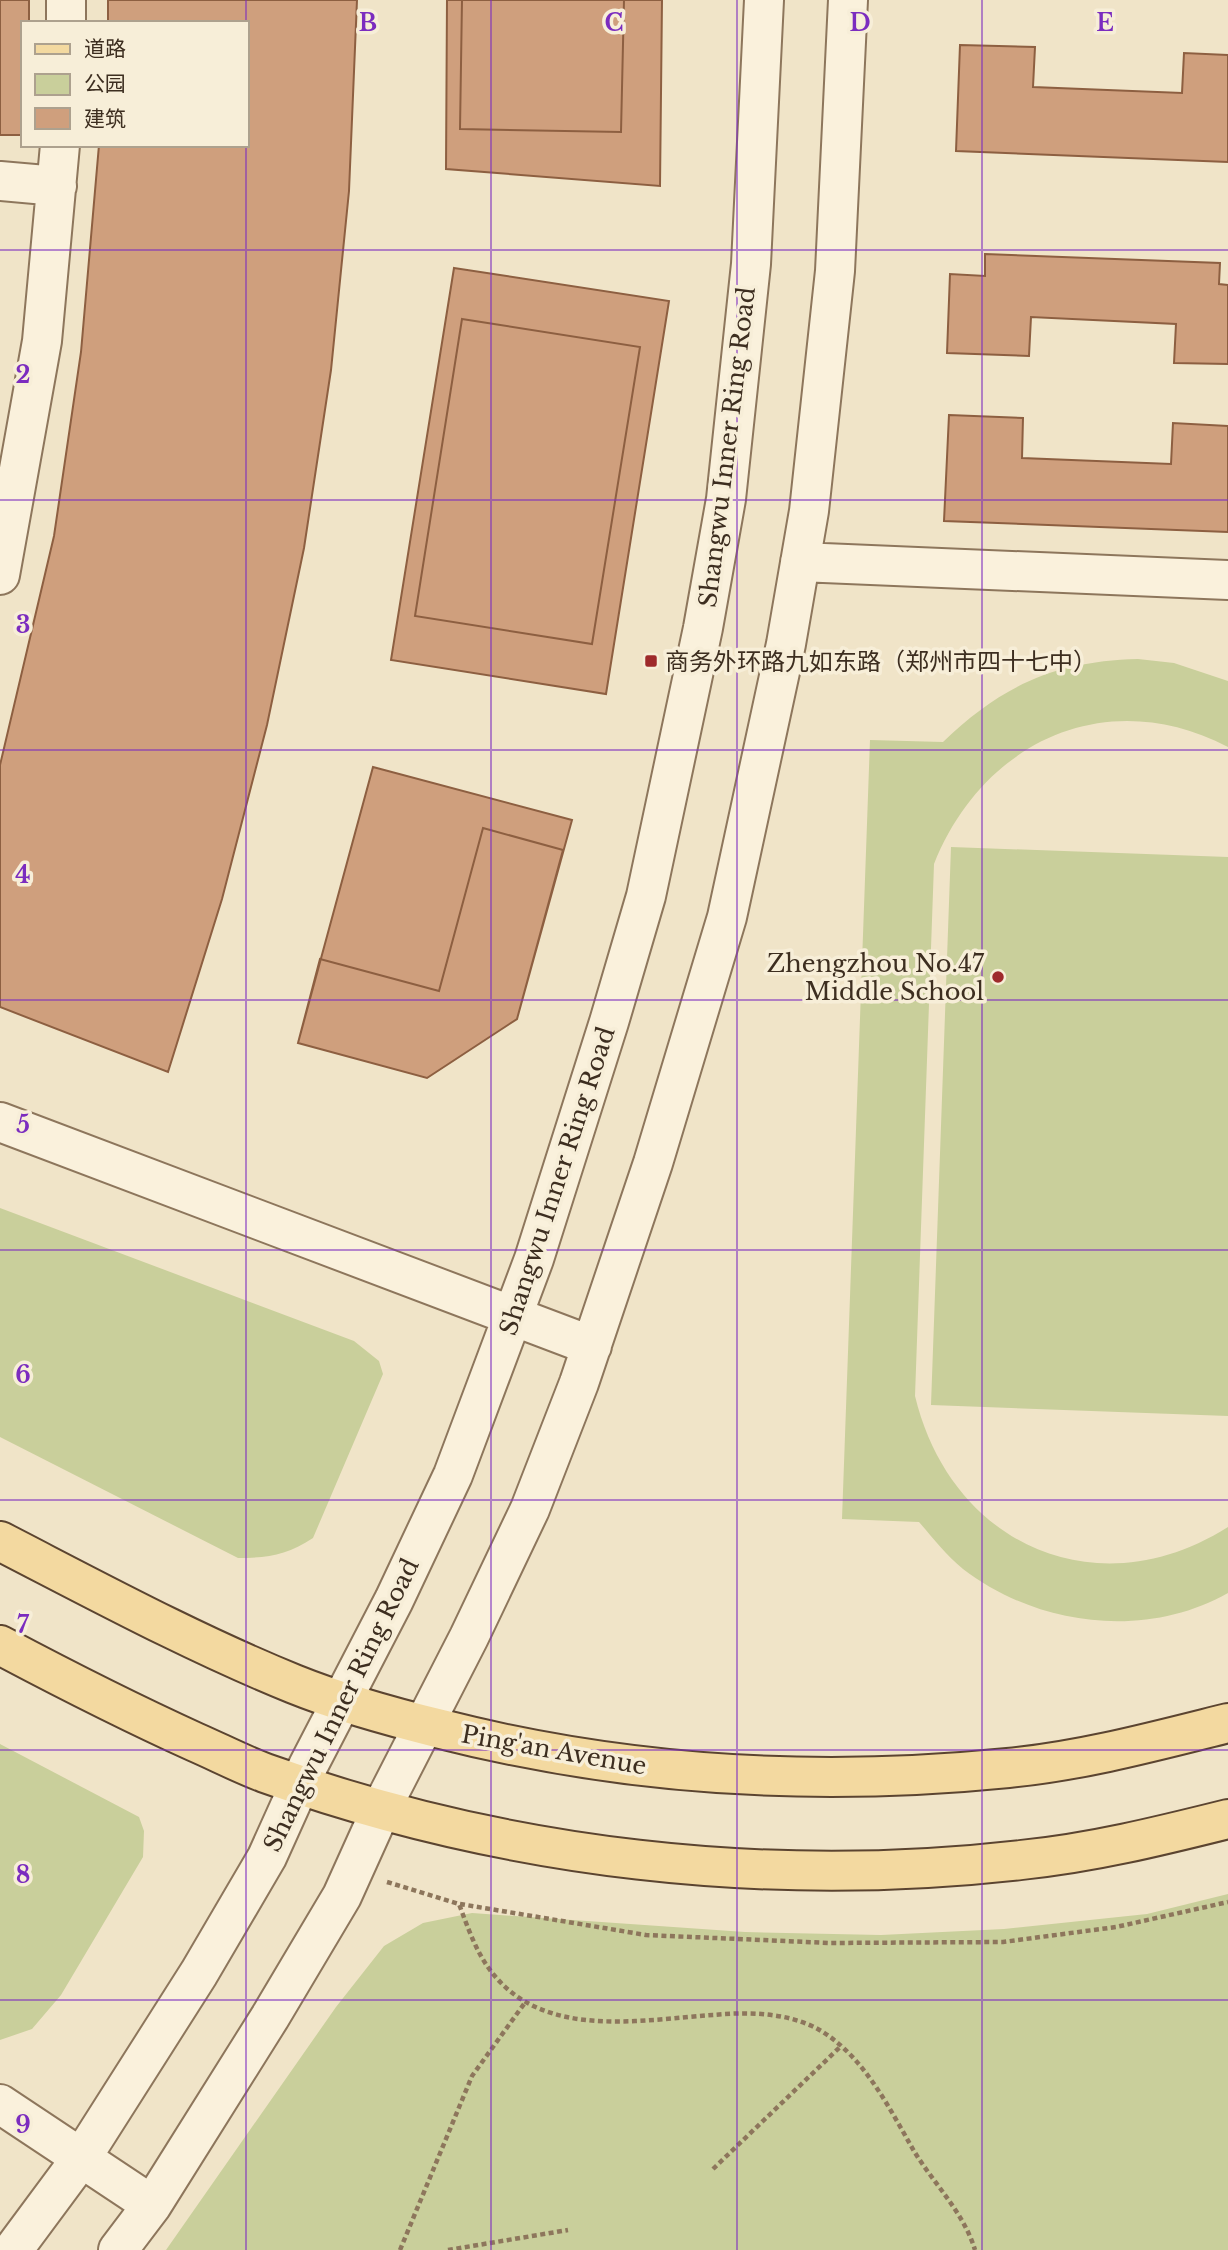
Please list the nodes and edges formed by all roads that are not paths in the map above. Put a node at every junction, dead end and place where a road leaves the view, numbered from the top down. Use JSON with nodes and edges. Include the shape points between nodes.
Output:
{"nodes":[{"id":1,"x":66,"y":0,"type":"edge"},
{"id":2,"x":764,"y":0,"type":"edge"},
{"id":3,"x":848,"y":0,"type":"edge"},
{"id":4,"x":66,"y":21,"type":"edge"},
{"id":5,"x":60,"y":147,"type":"edge"},
{"id":6,"x":0,"y":181,"type":"edge"},
{"id":7,"x":57,"y":186,"type":"junction"},
{"id":8,"x":800,"y":562,"type":"junction"},
{"id":9,"x":0,"y":575,"type":"edge"},
{"id":10,"x":1228,"y":580,"type":"edge"},
{"id":11,"x":0,"y":1122,"type":"edge"},
{"id":12,"x":514,"y":1316,"type":"junction"},
{"id":13,"x":592,"y":1346,"type":"junction"},
{"id":14,"x":0,"y":1541,"type":"edge"},
{"id":15,"x":0,"y":1645,"type":"edge"},
{"id":16,"x":342,"y":1700,"type":"junction"},
{"id":17,"x":1228,"y":1723,"type":"edge"},
{"id":18,"x":424,"y":1725,"type":"junction"},
{"id":19,"x":300,"y":1784,"type":"junction"},
{"id":20,"x":380,"y":1810,"type":"junction"},
{"id":21,"x":1228,"y":1819,"type":"edge"},
{"id":22,"x":0,"y":2104,"type":"edge"},
{"id":23,"x":82,"y":2157,"type":"junction"},
{"id":24,"x":152,"y":2205,"type":"junction"},
{"id":25,"x":13,"y":2250,"type":"edge"},
{"id":26,"x":118,"y":2250,"type":"edge"}],
"edges":[{"from":1,"to":4,"type":"street"},
{"from":2,"to":12,"type":"street","name":"Shangwu Inner Ring Road","via":[[751,264],[726,499],[703,628],[646,896]]},
{"from":3,"to":8,"type":"street","via":[[835,271]]},
{"from":5,"to":7,"type":"street"},
{"from":6,"to":7,"type":"street"},
{"from":7,"to":9,"type":"street","via":[[42,341]]},
{"from":8,"to":10,"type":"street"},
{"from":8,"to":13,"type":"street","via":[[727,917]]},
{"from":11,"to":12,"type":"street"},
{"from":12,"to":13,"type":"street"},
{"from":12,"to":16,"type":"street","name":"Shangwu Inner Ring Road","via":[[453,1475]]},
{"from":13,"to":18,"type":"street","via":[[530,1508]]},
{"from":14,"to":16,"type":"main road","name":"Ping'an Avenue","via":[[161,1624],[296,1685]]},
{"from":15,"to":19,"type":"main road","via":[[120,1708],[262,1772]]},
{"from":16,"to":18,"type":"main road","name":"Ping'an Avenue"},
{"from":16,"to":19,"type":"street","name":"Shangwu Inner Ring Road"},
{"from":17,"to":18,"type":"main road","name":"Ping'an Avenue","via":[[1011,1768],[886,1777],[754,1775],[613,1765]]},
{"from":18,"to":20,"type":"street"},
{"from":19,"to":20,"type":"main road"},
{"from":19,"to":23,"type":"street","name":"Shangwu Inner Ring Road","via":[[267,1857]]},
{"from":20,"to":21,"type":"main road","via":[[600,1857],[750,1868],[888,1870],[1023,1860],[1157,1837]]},
{"from":20,"to":24,"type":"street","via":[[342,1896]]},
{"from":22,"to":23,"type":"street"},
{"from":23,"to":24,"type":"street"},
{"from":23,"to":25,"type":"street","name":"Shangwu Inner Ring Road"},
{"from":24,"to":26,"type":"street"}]}
